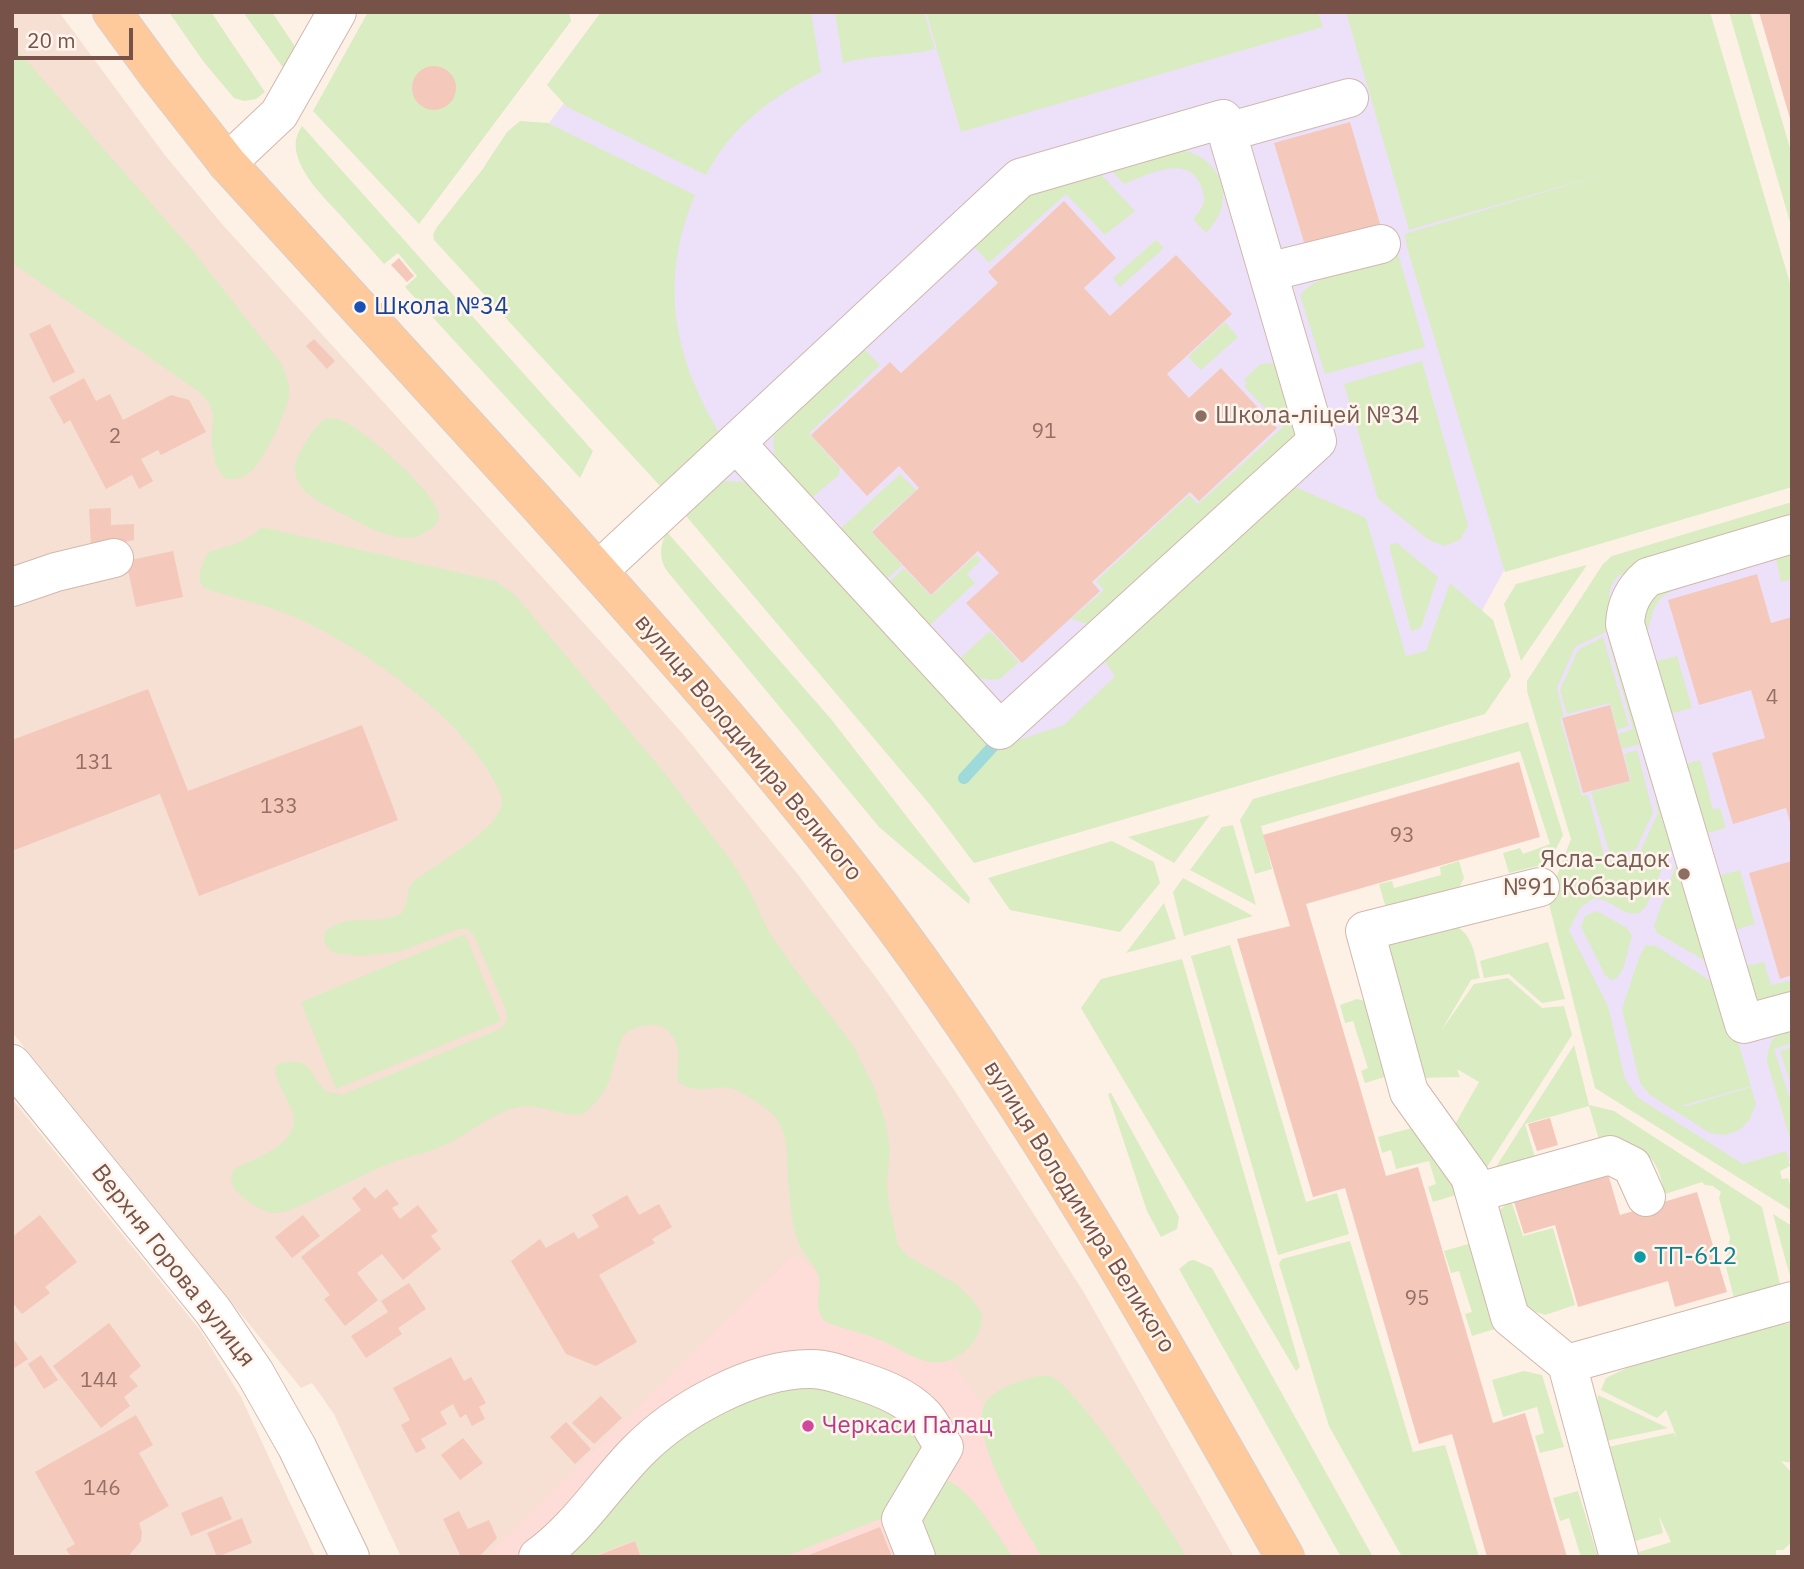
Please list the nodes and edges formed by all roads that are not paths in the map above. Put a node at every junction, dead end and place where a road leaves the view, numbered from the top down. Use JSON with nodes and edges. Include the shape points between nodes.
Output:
{"nodes":[{"id":1,"x":112,"y":12,"type":"edge"},
{"id":2,"x":337,"y":12,"type":"edge"},
{"id":3,"x":1349,"y":98,"type":"dead end"},
{"id":4,"x":1227,"y":132,"type":"junction"},
{"id":5,"x":227,"y":163,"type":"junction"},
{"id":6,"x":1381,"y":244,"type":"dead end"},
{"id":7,"x":1268,"y":272,"type":"junction"},
{"id":8,"x":736,"y":443,"type":"junction"},
{"id":9,"x":1792,"y":534,"type":"edge"},
{"id":10,"x":114,"y":558,"type":"dead end"},
{"id":11,"x":598,"y":571,"type":"junction"},
{"id":12,"x":12,"y":587,"type":"edge"},
{"id":13,"x":1540,"y":887,"type":"dead end"},
{"id":14,"x":1792,"y":1011,"type":"edge"},
{"id":15,"x":12,"y":1064,"type":"edge"},
{"id":16,"x":1475,"y":1193,"type":"junction"},
{"id":17,"x":1646,"y":1197,"type":"dead end"},
{"id":18,"x":1792,"y":1301,"type":"edge"},
{"id":19,"x":1567,"y":1364,"type":"junction"},
{"id":20,"x":350,"y":1557,"type":"edge"},
{"id":21,"x":538,"y":1557,"type":"edge"},
{"id":22,"x":916,"y":1557,"type":"edge"},
{"id":23,"x":1285,"y":1557,"type":"edge"},
{"id":24,"x":1619,"y":1557,"type":"edge"}],
"edges":[{"from":1,"to":5,"type":"main road","name":"вулиця Володимира Великого"},
{"from":2,"to":5,"type":"street","via":[[279,114]]},
{"from":3,"to":4,"type":"street"},
{"from":4,"to":7,"type":"street"},
{"from":4,"to":8,"type":"street","via":[[1223,119],[1020,178]]},
{"from":5,"to":11,"type":"main road","name":"вулиця Володимира Великого"},
{"from":6,"to":7,"type":"street"},
{"from":7,"to":8,"type":"street","via":[[1317,441],[1000,730]]},
{"from":8,"to":11,"type":"street"},
{"from":9,"to":14,"type":"street","via":[[1648,577],[1630,599],[1625,624],[1744,1024]]},
{"from":10,"to":12,"type":"street"},
{"from":11,"to":23,"type":"main road","name":"вулиця Володимира Великого","via":[[791,792],[896,928],[1022,1108],[1125,1275]]},
{"from":13,"to":16,"type":"street","via":[[1365,931],[1409,1092],[1470,1177]]},
{"from":15,"to":20,"type":"street","name":"Верхня Горова вулиця","via":[[256,1373]]},
{"from":16,"to":17,"type":"street","via":[[1610,1156],[1632,1166]]},
{"from":16,"to":19,"type":"street","via":[[1510,1317]]},
{"from":18,"to":19,"type":"street"},
{"from":19,"to":24,"type":"street"},
{"from":21,"to":22,"type":"street","via":[[579,1521],[639,1450],[678,1418],[740,1385],[814,1368],[867,1383],[904,1400],[924,1416],[944,1447],[901,1519]]}]}
